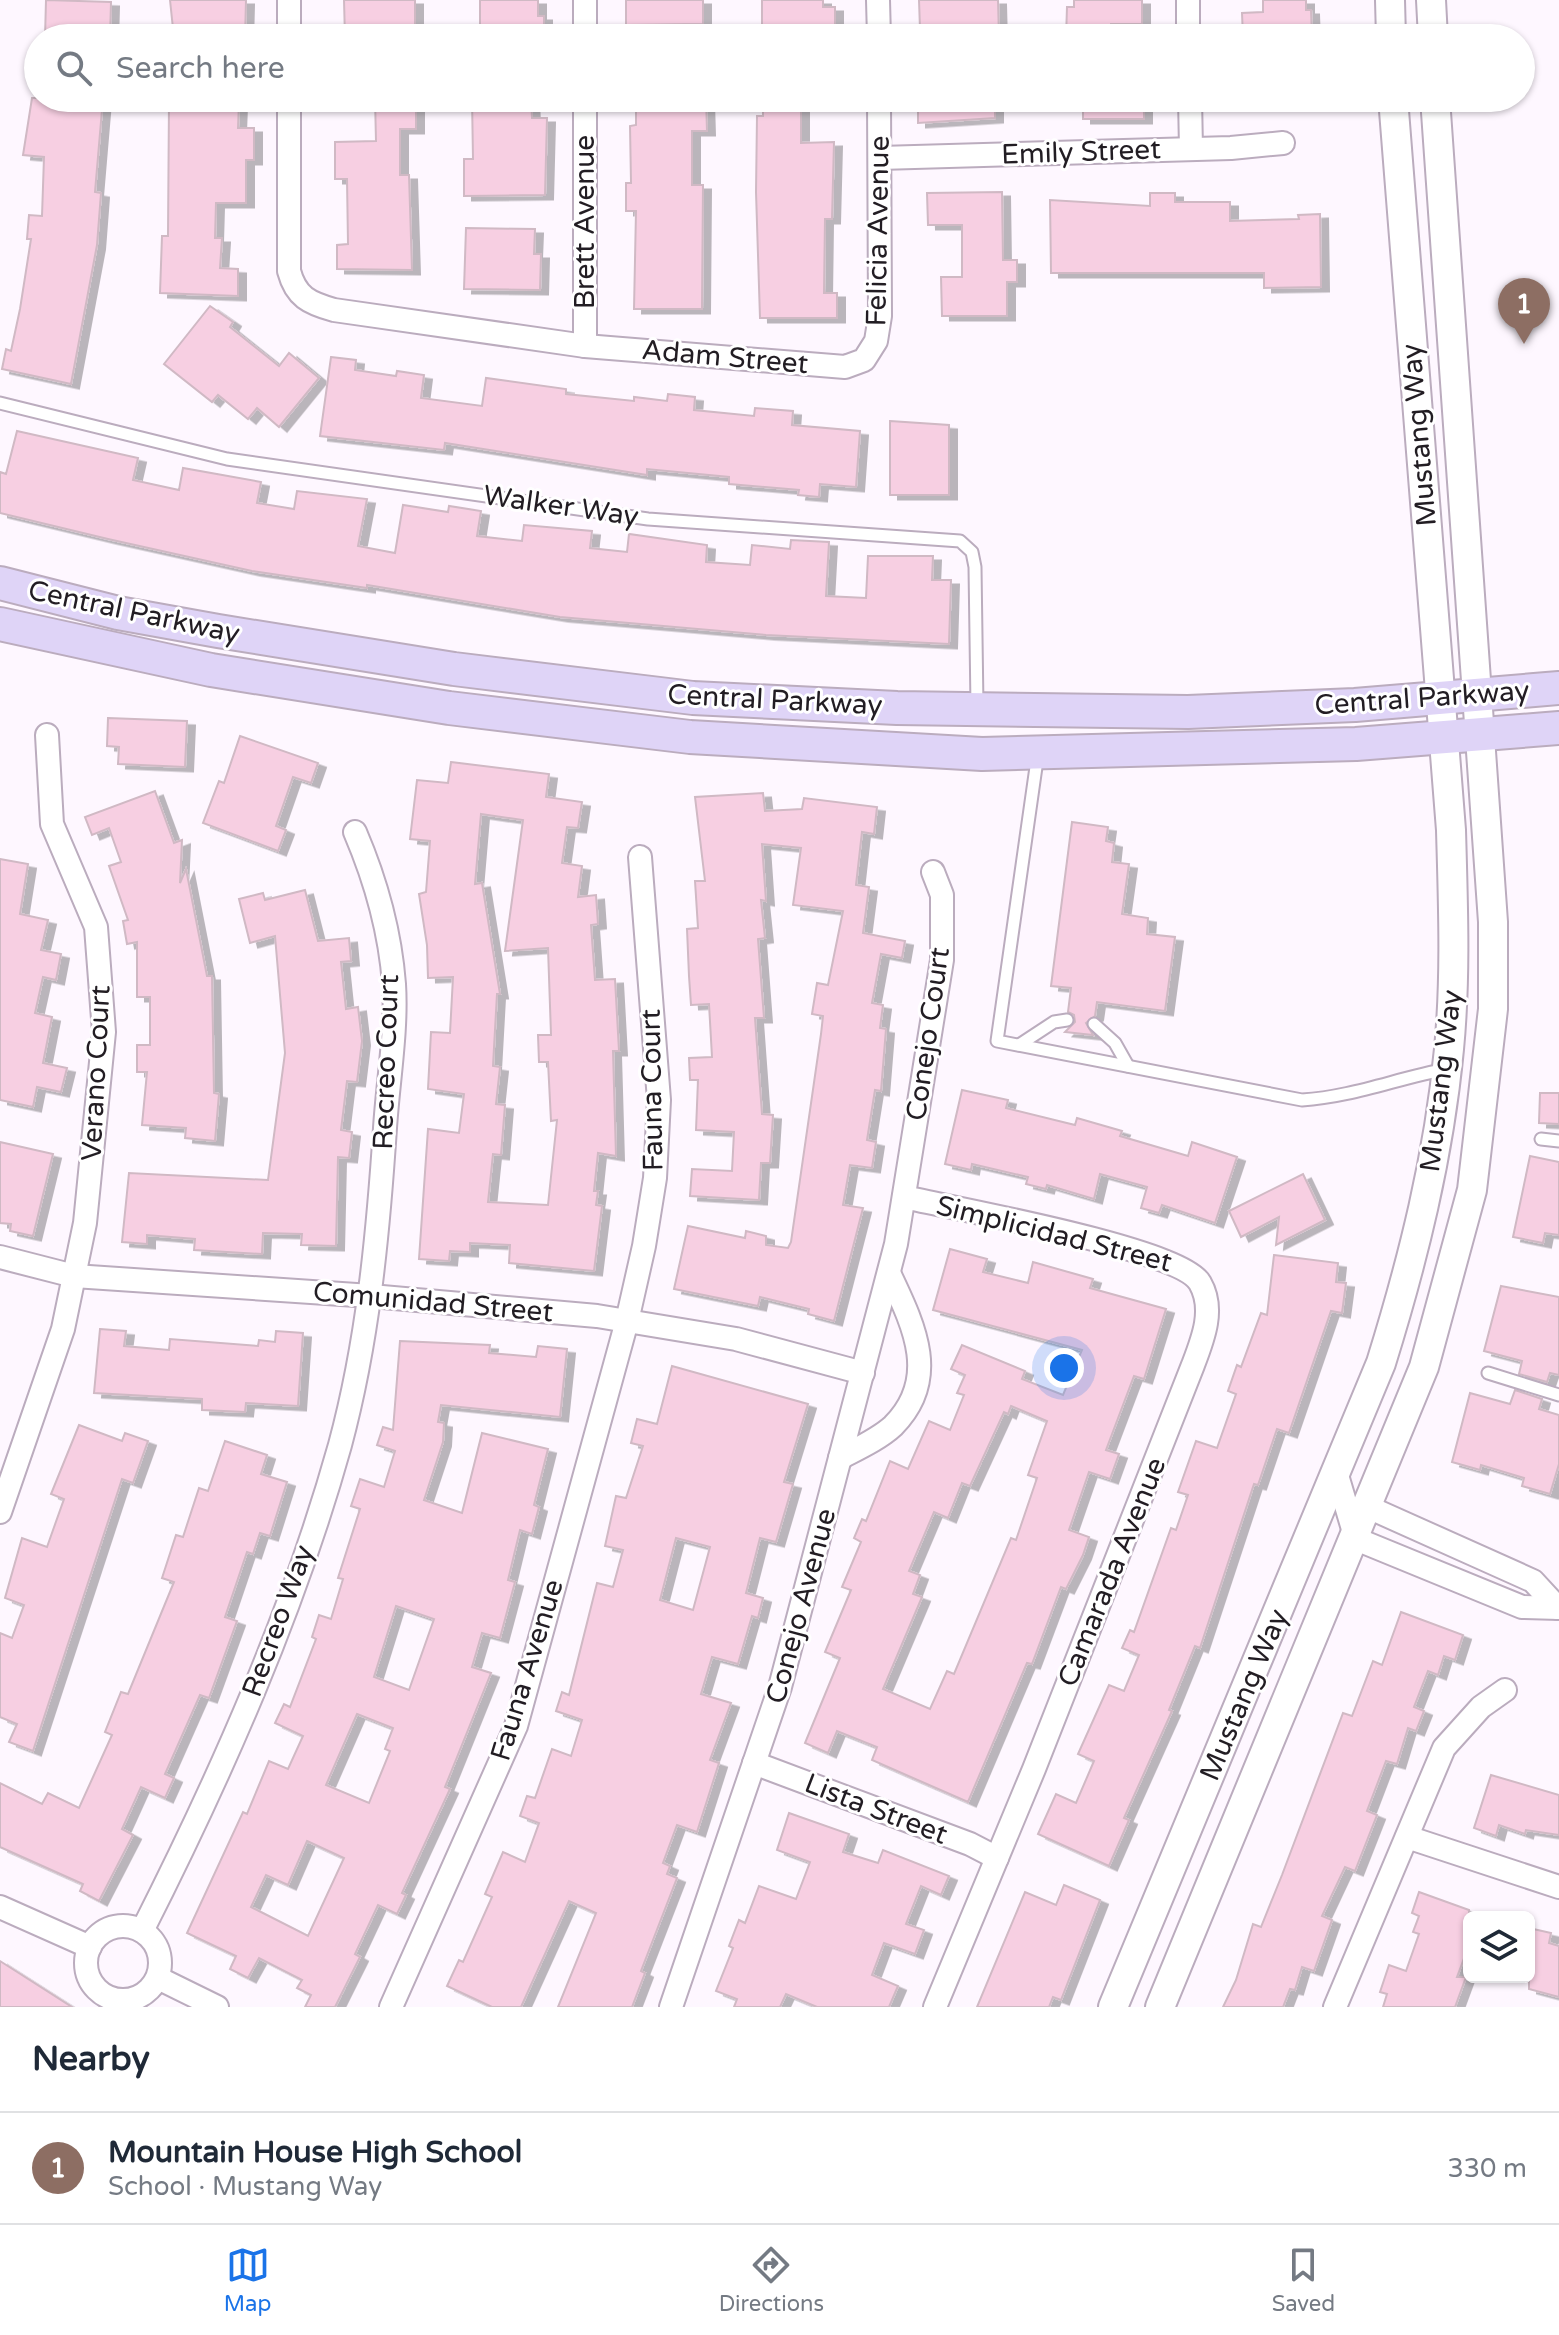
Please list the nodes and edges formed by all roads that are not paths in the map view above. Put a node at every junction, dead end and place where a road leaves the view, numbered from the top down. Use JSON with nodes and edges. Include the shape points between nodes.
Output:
{"nodes":[{"id":1,"x":289,"y":0,"type":"edge"},
{"id":2,"x":585,"y":0,"type":"edge"},
{"id":3,"x":878,"y":0,"type":"edge"},
{"id":4,"x":1188,"y":0,"type":"edge"},
{"id":5,"x":1390,"y":0,"type":"edge"},
{"id":6,"x":1431,"y":0,"type":"edge"},
{"id":7,"x":289,"y":24,"type":"edge"},
{"id":8,"x":585,"y":24,"type":"edge"},
{"id":9,"x":879,"y":24,"type":"edge"},
{"id":10,"x":1188,"y":24,"type":"edge"},
{"id":11,"x":1391,"y":24,"type":"edge"},
{"id":12,"x":1432,"y":24,"type":"edge"},
{"id":13,"x":289,"y":112,"type":"edge"},
{"id":14,"x":585,"y":112,"type":"edge"},
{"id":15,"x":879,"y":112,"type":"edge"},
{"id":16,"x":1190,"y":112,"type":"edge"},
{"id":17,"x":1394,"y":112,"type":"edge"},
{"id":18,"x":1436,"y":112,"type":"edge"},
{"id":19,"x":1283,"y":143,"type":"dead end"},
{"id":20,"x":1191,"y":149,"type":"junction"},
{"id":21,"x":880,"y":158,"type":"junction"},
{"id":22,"x":585,"y":346,"type":"junction"},
{"id":23,"x":864,"y":360,"type":"joint"},
{"id":24,"x":0,"y":403,"type":"edge"},
{"id":25,"x":0,"y":583,"type":"edge"},
{"id":26,"x":0,"y":624,"type":"edge"},
{"id":27,"x":1559,"y":688,"type":"edge"},
{"id":28,"x":1478,"y":693,"type":"junction"},
{"id":29,"x":1440,"y":695,"type":"junction"},
{"id":30,"x":977,"y":706,"type":"junction"},
{"id":31,"x":1559,"y":728,"type":"edge"},
{"id":32,"x":47,"y":735,"type":"dead end"},
{"id":33,"x":1482,"y":735,"type":"junction"},
{"id":34,"x":1443,"y":739,"type":"junction"},
{"id":35,"x":1039,"y":753,"type":"junction"},
{"id":36,"x":355,"y":832,"type":"dead end"},
{"id":37,"x":640,"y":857,"type":"dead end"},
{"id":38,"x":933,"y":872,"type":"dead end"},
{"id":39,"x":1067,"y":1020,"type":"dead end"},
{"id":40,"x":1094,"y":1024,"type":"dead end"},
{"id":41,"x":1019,"y":1045,"type":"junction"},
{"id":42,"x":1128,"y":1066,"type":"junction"},
{"id":43,"x":1447,"y":1069,"type":"junction"},
{"id":44,"x":1541,"y":1139,"type":"dead end"},
{"id":45,"x":1559,"y":1141,"type":"edge"},
{"id":46,"x":904,"y":1197,"type":"junction"},
{"id":47,"x":0,"y":1257,"type":"edge"},
{"id":48,"x":889,"y":1273,"type":"junction"},
{"id":49,"x":74,"y":1276,"type":"junction"},
{"id":50,"x":1200,"y":1282,"type":"joint"},
{"id":51,"x":371,"y":1296,"type":"junction"},
{"id":52,"x":627,"y":1321,"type":"junction"},
{"id":53,"x":863,"y":1373,"type":"junction"},
{"id":54,"x":1488,"y":1373,"type":"dead end"},
{"id":55,"x":1559,"y":1395,"type":"edge"},
{"id":56,"x":840,"y":1458,"type":"junction"},
{"id":57,"x":1336,"y":1472,"type":"junction"},
{"id":58,"x":1368,"y":1507,"type":"junction"},
{"id":59,"x":0,"y":1512,"type":"edge"},
{"id":60,"x":1355,"y":1538,"type":"junction"},
{"id":61,"x":1558,"y":1608,"type":"edge"},
{"id":62,"x":1505,"y":1690,"type":"dead end"},
{"id":63,"x":754,"y":1763,"type":"junction"},
{"id":64,"x":1407,"y":1837,"type":"junction"},
{"id":65,"x":997,"y":1858,"type":"junction"},
{"id":66,"x":1559,"y":1887,"type":"edge"},
{"id":67,"x":0,"y":1907,"type":"edge"},
{"id":68,"x":142,"y":1931,"type":"junction"},
{"id":69,"x":90,"y":1947,"type":"junction"},
{"id":70,"x":158,"y":1978,"type":"junction"},
{"id":71,"x":100,"y":2001,"type":"edge"},
{"id":72,"x":217,"y":2007,"type":"edge"},
{"id":73,"x":391,"y":2007,"type":"edge"},
{"id":74,"x":671,"y":2007,"type":"edge"},
{"id":75,"x":935,"y":2007,"type":"edge"},
{"id":76,"x":1113,"y":2007,"type":"edge"},
{"id":77,"x":1160,"y":2007,"type":"edge"},
{"id":78,"x":1335,"y":2007,"type":"edge"}],
"edges":[{"from":1,"to":7,"type":"street"},
{"from":2,"to":8,"type":"street"},
{"from":3,"to":9,"type":"street"},
{"from":4,"to":10,"type":"street"},
{"from":5,"to":11,"type":"street"},
{"from":6,"to":12,"type":"street"},
{"from":13,"to":22,"type":"street","name":"Adam Street","via":[[289,271],[294,289],[311,303]]},
{"from":14,"to":22,"type":"street","name":"Brett Avenue"},
{"from":15,"to":21,"type":"street","name":"Felicia Avenue"},
{"from":16,"to":20,"type":"street"},
{"from":17,"to":29,"type":"street","name":"Mustang Way"},
{"from":18,"to":28,"type":"street","name":"Mustang Way"},
{"from":19,"to":20,"type":"street","name":"Emily Street"},
{"from":20,"to":21,"type":"street","name":"Emily Street"},
{"from":21,"to":23,"type":"street","name":"Felicia Avenue","via":[[880,316],[876,341]]},
{"from":22,"to":23,"type":"street","name":"Adam Street","via":[[845,367]]},
{"from":24,"to":30,"type":"lane","name":"Walker Way","via":[[227,459],[648,519],[960,541],[972,552],[975,567]]},
{"from":25,"to":30,"type":"main road","name":"Central Parkway","via":[[118,613],[454,669],[693,698],[897,708]]},
{"from":26,"to":35,"type":"main road","name":"Central Parkway","via":[[211,670],[449,708],[690,737]]},
{"from":27,"to":28,"type":"main road","name":"Central Parkway"},
{"from":28,"to":29,"type":"main road","name":"Central Parkway"},
{"from":28,"to":33,"type":"street","name":"Mustang Way"},
{"from":29,"to":30,"type":"main road","name":"Central Parkway","via":[[1355,705],[1188,712]]},
{"from":29,"to":34,"type":"street","name":"Mustang Way"},
{"from":31,"to":33,"type":"main road","name":"Central Parkway"},
{"from":32,"to":49,"type":"street","name":"Verano Court","via":[[52,824],[96,927],[103,980],[95,1134]]},
{"from":33,"to":34,"type":"main road","name":"Central Parkway"},
{"from":33,"to":58,"type":"street","name":"Mustang Way","via":[[1493,1009],[1472,1190],[1424,1367]]},
{"from":34,"to":35,"type":"main road","name":"Central Parkway"},
{"from":34,"to":43,"type":"street","name":"Mustang Way","via":[[1455,952]]},
{"from":35,"to":41,"type":"lane","via":[[997,1041]]},
{"from":36,"to":51,"type":"street","name":"Recreo Court","via":[[377,885],[394,985]]},
{"from":37,"to":52,"type":"street","name":"Fauna Court","via":[[659,1100],[655,1178]]},
{"from":38,"to":46,"type":"street","name":"Conejo Court","via":[[942,895],[942,960]]},
{"from":39,"to":41,"type":"lane","via":[[1054,1022]]},
{"from":40,"to":42,"type":"lane","via":[[1115,1043]]},
{"from":41,"to":42,"type":"lane"},
{"from":42,"to":43,"type":"lane","via":[[1302,1100],[1337,1098]]},
{"from":43,"to":57,"type":"street","name":"Mustang Way","via":[[1413,1258],[1381,1363]]},
{"from":44,"to":45,"type":"lane"},
{"from":46,"to":48,"type":"street","name":"Conejo Avenue"},
{"from":46,"to":50,"type":"street","name":"Simplicidad Street","via":[[1138,1251],[1184,1267]]},
{"from":47,"to":49,"type":"street","name":"Comunidad Street"},
{"from":48,"to":53,"type":"street","name":"Conejo Avenue"},
{"from":48,"to":56,"type":"street","via":[[918,1336],[916,1387],[892,1428]]},
{"from":49,"to":51,"type":"street","name":"Comunidad Street"},
{"from":49,"to":59,"type":"street","name":"Verano Court","via":[[63,1329]]},
{"from":50,"to":65,"type":"street","name":"Camarada Avenue","via":[[1208,1305],[1204,1336]]},
{"from":51,"to":52,"type":"street","name":"Comunidad Street"},
{"from":51,"to":68,"type":"street","name":"Recreo Way","via":[[340,1445],[282,1616],[226,1762]]},
{"from":52,"to":53,"type":"street","name":"Comunidad Street","via":[[736,1339]]},
{"from":52,"to":73,"type":"street","name":"Fauna Avenue","via":[[516,1726]]},
{"from":53,"to":56,"type":"street","name":"Conejo Avenue"},
{"from":54,"to":55,"type":"lane"},
{"from":56,"to":63,"type":"street","name":"Conejo Avenue","via":[[780,1687]]},
{"from":57,"to":60,"type":"street"},
{"from":57,"to":76,"type":"street","name":"Mustang Way"},
{"from":58,"to":60,"type":"street","name":"Mustang Way"},
{"from":58,"to":61,"type":"street","via":[[1533,1581]]},
{"from":60,"to":61,"type":"street","via":[[1522,1607]]},
{"from":60,"to":77,"type":"street","name":"Mustang Way"},
{"from":62,"to":64,"type":"street","via":[[1481,1707],[1444,1748]]},
{"from":63,"to":65,"type":"street","name":"Lista Street"},
{"from":63,"to":74,"type":"street","name":"Conejo Avenue"},
{"from":64,"to":66,"type":"street"},
{"from":64,"to":78,"type":"street"},
{"from":65,"to":75,"type":"street","name":"Camarada Avenue"},
{"from":67,"to":69,"type":"street"},
{"from":68,"to":69,"type":"street","via":[[130,1926],[106,1930]]},
{"from":68,"to":70,"type":"street","via":[[157,1946]]},
{"from":69,"to":71,"type":"street","via":[[86,1969]]},
{"from":70,"to":71,"type":"street","via":[[141,1997]]},
{"from":70,"to":72,"type":"street"}]}
